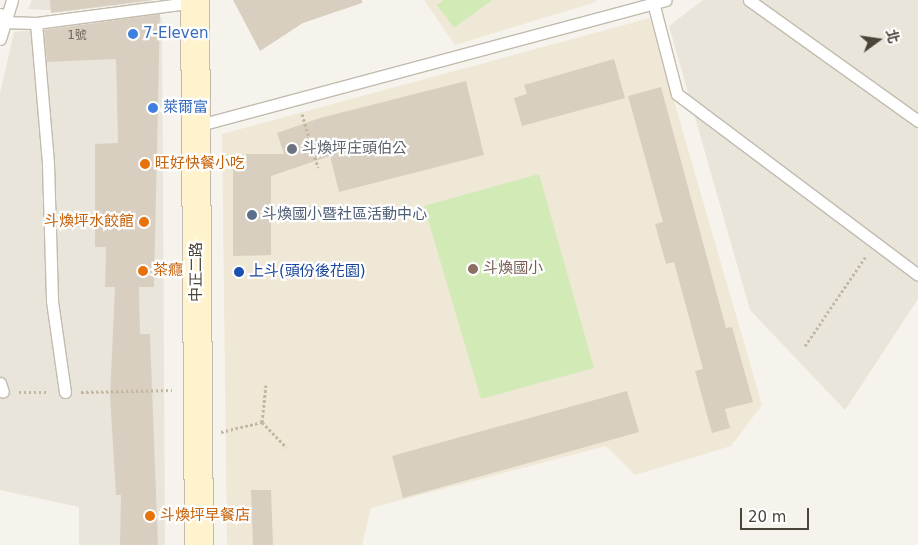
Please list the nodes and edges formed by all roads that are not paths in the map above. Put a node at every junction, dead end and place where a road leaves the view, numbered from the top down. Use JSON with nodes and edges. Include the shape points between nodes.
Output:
{"nodes":[{"id":1,"x":12,"y":0,"type":"edge"},
{"id":2,"x":665,"y":0,"type":"edge"},
{"id":3,"x":750,"y":0,"type":"edge"},
{"id":4,"x":195,"y":1,"type":"edge"},
{"id":5,"x":654,"y":6,"type":"junction"},
{"id":6,"x":2,"y":18,"type":"edge"},
{"id":7,"x":36,"y":23,"type":"junction"},
{"id":8,"x":0,"y":39,"type":"edge"},
{"id":9,"x":918,"y":121,"type":"edge"},
{"id":10,"x":196,"y":126,"type":"junction"},
{"id":11,"x":918,"y":275,"type":"edge"},
{"id":12,"x":65,"y":392,"type":"road end"},
{"id":13,"x":199,"y":545,"type":"edge"}],
"edges":[{"from":1,"to":6,"type":"lane"},
{"from":2,"to":5,"type":"lane"},
{"from":3,"to":9,"type":"lane"},
{"from":4,"to":7,"type":"lane"},
{"from":4,"to":10,"type":"main road","name":"中正二路"},
{"from":5,"to":10,"type":"lane"},
{"from":5,"to":11,"type":"lane","via":[[676,94]]},
{"from":6,"to":7,"type":"lane"},
{"from":6,"to":8,"type":"lane"},
{"from":7,"to":12,"type":"lane","via":[[48,164],[52,301]]},
{"from":10,"to":13,"type":"main road","name":"中正二路"}]}
